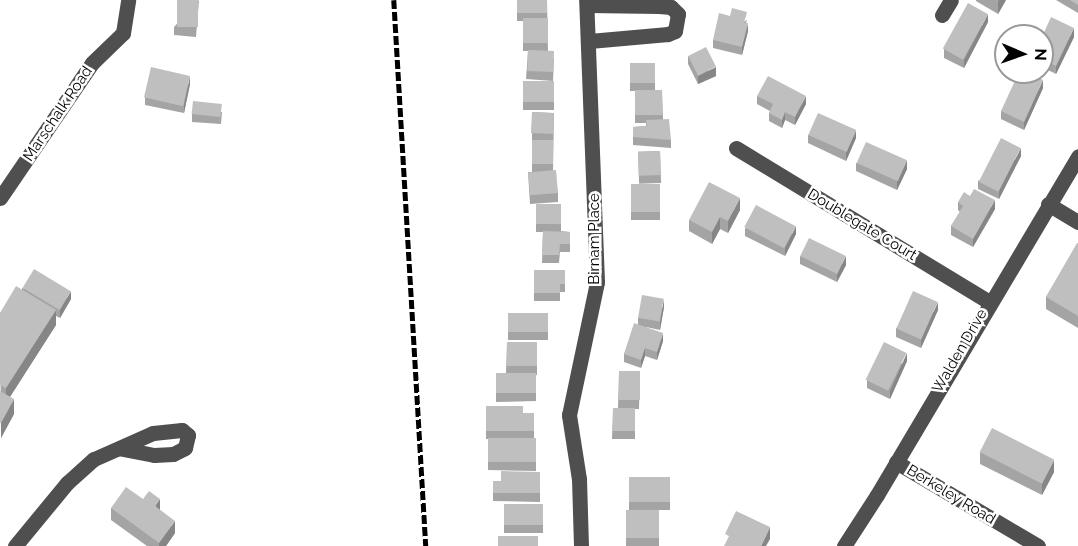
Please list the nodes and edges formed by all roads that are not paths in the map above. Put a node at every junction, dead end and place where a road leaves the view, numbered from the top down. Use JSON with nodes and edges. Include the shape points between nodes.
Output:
{"nodes":[{"id":1,"x":128,"y":0,"type":"edge"},
{"id":2,"x":951,"y":0,"type":"edge"},
{"id":3,"x":586,"y":2,"type":"edge"},
{"id":4,"x":942,"y":15,"type":"dead end"},
{"id":5,"x":589,"y":41,"type":"junction"},
{"id":6,"x":736,"y":148,"type":"dead end"},
{"id":7,"x":1078,"y":156,"type":"edge"},
{"id":8,"x":0,"y":198,"type":"edge"},
{"id":9,"x":1048,"y":204,"type":"junction"},
{"id":10,"x":1078,"y":222,"type":"edge"},
{"id":11,"x":989,"y":302,"type":"junction"},
{"id":12,"x":123,"y":449,"type":"dead end"},
{"id":13,"x":896,"y":462,"type":"junction"},
{"id":14,"x":15,"y":546,"type":"edge"},
{"id":15,"x":581,"y":546,"type":"edge"},
{"id":16,"x":844,"y":546,"type":"edge"},
{"id":17,"x":1038,"y":546,"type":"edge"}],
"edges":[{"from":1,"to":8,"type":"street","name":"Marschalk Road","via":[[123,33],[92,63]]},
{"from":2,"to":4,"type":"street"},
{"from":3,"to":5,"type":"street","name":"Birnam Place"},
{"from":3,"to":5,"type":"street","via":[[671,7],[678,14],[675,31],[668,34]]},
{"from":5,"to":15,"type":"street","name":"Birnam Place","via":[[597,282],[569,415],[579,479]]},
{"from":6,"to":11,"type":"street","name":"Doublegate Court"},
{"from":7,"to":9,"type":"street","name":"Walden Drive"},
{"from":9,"to":10,"type":"street"},
{"from":9,"to":11,"type":"street","name":"Walden Drive"},
{"from":11,"to":13,"type":"street","name":"Walden Drive"},
{"from":12,"to":14,"type":"street","via":[[94,459],[66,483]]},
{"from":13,"to":16,"type":"street","name":"Walden Drive"},
{"from":13,"to":17,"type":"street","name":"Berkeley Road"}]}
